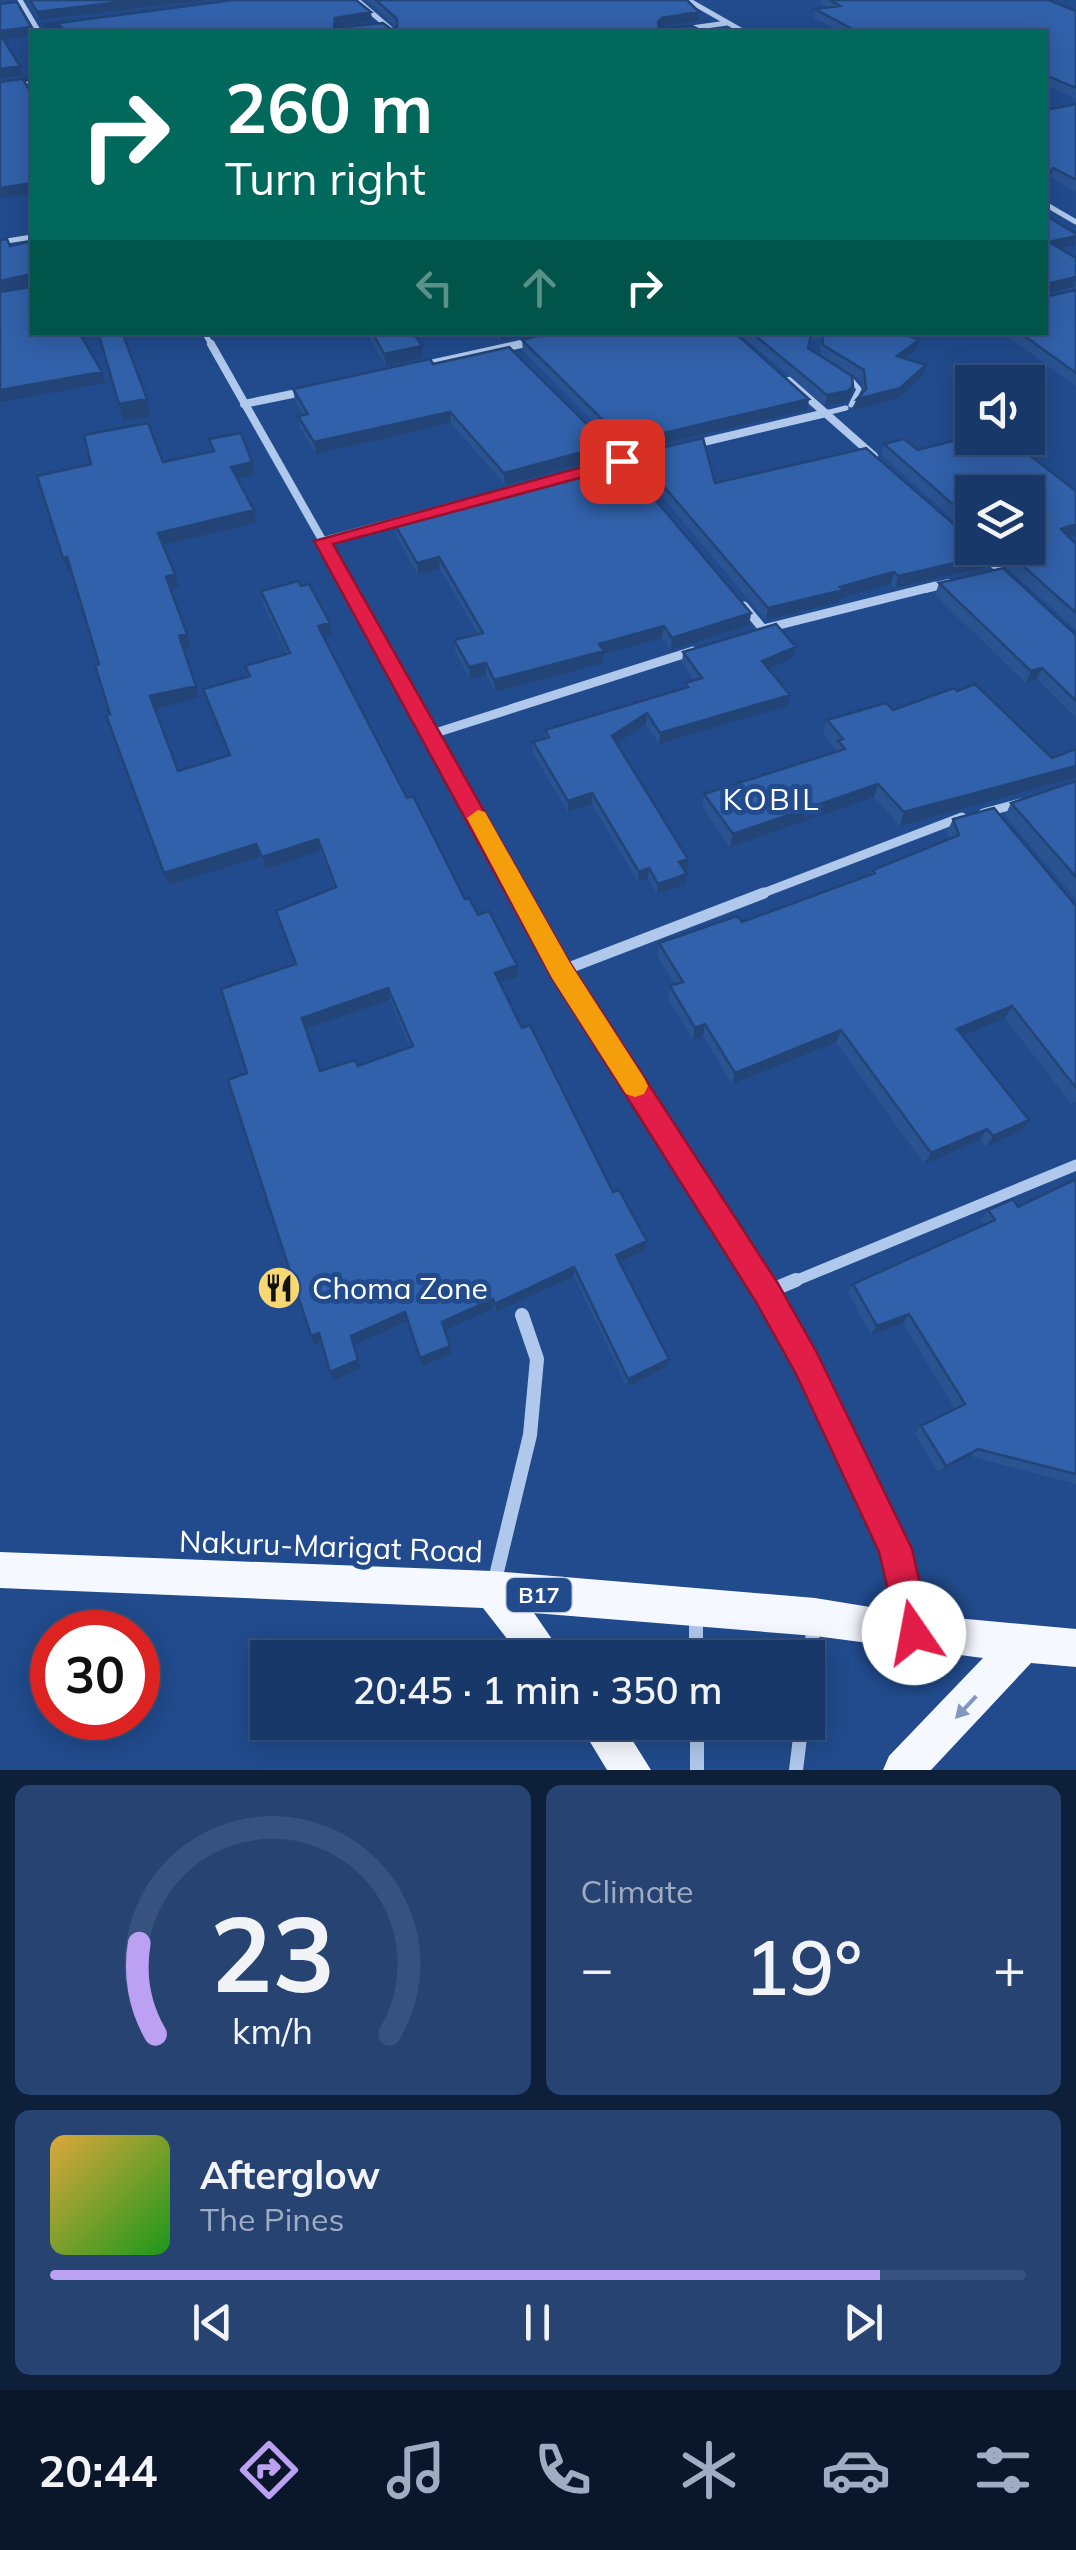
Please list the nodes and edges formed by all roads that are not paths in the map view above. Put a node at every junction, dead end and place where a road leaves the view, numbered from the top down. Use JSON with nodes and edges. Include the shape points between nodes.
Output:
{"nodes":[{"id":1,"x":356,"y":0,"type":"edge"},
{"id":2,"x":688,"y":0,"type":"edge"},
{"id":3,"x":21,"y":2,"type":"edge"},
{"id":4,"x":11,"y":5,"type":"edge"},
{"id":5,"x":727,"y":23,"type":"junction"},
{"id":6,"x":386,"y":25,"type":"junction"},
{"id":7,"x":370,"y":27,"type":"edge"},
{"id":8,"x":38,"y":30,"type":"edge"},
{"id":9,"x":392,"y":30,"type":"edge"},
{"id":10,"x":677,"y":30,"type":"edge"},
{"id":11,"x":740,"y":30,"type":"edge"},
{"id":12,"x":30,"y":80,"type":"edge"},
{"id":13,"x":0,"y":85,"type":"edge"},
{"id":14,"x":1048,"y":206,"type":"edge"},
{"id":15,"x":1076,"y":222,"type":"edge"},
{"id":16,"x":30,"y":237,"type":"edge"},
{"id":17,"x":0,"y":242,"type":"edge"},
{"id":18,"x":206,"y":335,"type":"edge"},
{"id":19,"x":540,"y":340,"type":"edge"},
{"id":20,"x":508,"y":346,"type":"junction"},
{"id":21,"x":521,"y":359,"type":"edge"},
{"id":22,"x":402,"y":371,"type":"edge"},
{"id":23,"x":846,"y":375,"type":"edge"},
{"id":24,"x":785,"y":378,"type":"edge"},
{"id":25,"x":310,"y":391,"type":"edge"},
{"id":26,"x":244,"y":404,"type":"junction"},
{"id":27,"x":826,"y":413,"type":"junction"},
{"id":28,"x":597,"y":436,"type":"edge"},
{"id":29,"x":678,"y":448,"type":"edge"},
{"id":30,"x":640,"y":457,"type":"edge"},
{"id":31,"x":622,"y":461,"type":"junction"},
{"id":32,"x":603,"y":466,"type":"edge"},
{"id":33,"x":885,"y":466,"type":"edge"},
{"id":34,"x":635,"y":476,"type":"edge"},
{"id":35,"x":528,"y":486,"type":"edge"},
{"id":36,"x":322,"y":541,"type":"junction"},
{"id":37,"x":995,"y":565,"type":"edge"},
{"id":38,"x":1001,"y":570,"type":"junction"},
{"id":39,"x":983,"y":575,"type":"edge"},
{"id":40,"x":964,"y":580,"type":"edge"},
{"id":41,"x":1014,"y":582,"type":"edge"},
{"id":42,"x":737,"y":598,"type":"edge"},
{"id":43,"x":763,"y":628,"type":"junction"},
{"id":44,"x":744,"y":634,"type":"edge"},
{"id":45,"x":708,"y":646,"type":"edge"},
{"id":46,"x":432,"y":734,"type":"junction"},
{"id":47,"x":1025,"y":801,"type":"edge"},
{"id":48,"x":991,"y":812,"type":"junction"},
{"id":49,"x":1003,"y":827,"type":"edge"},
{"id":50,"x":561,"y":970,"type":"junction"},
{"id":51,"x":1076,"y":1166,"type":"edge"},
{"id":52,"x":767,"y":1292,"type":"junction"},
{"id":53,"x":522,"y":1315,"type":"dead end"},
{"id":54,"x":0,"y":1570,"type":"edge"},
{"id":55,"x":492,"y":1590,"type":"junction"},
{"id":56,"x":696,"y":1610,"type":"junction"},
{"id":57,"x":815,"y":1617,"type":"junction"},
{"id":58,"x":914,"y":1633,"type":"junction"},
{"id":59,"x":532,"y":1640,"type":"edge"},
{"id":60,"x":696,"y":1640,"type":"edge"},
{"id":61,"x":812,"y":1640,"type":"edge"},
{"id":62,"x":1025,"y":1642,"type":"junction"},
{"id":63,"x":1076,"y":1648,"type":"edge"},
{"id":64,"x":610,"y":1740,"type":"edge"},
{"id":65,"x":696,"y":1740,"type":"edge"},
{"id":66,"x":800,"y":1740,"type":"edge"},
{"id":67,"x":631,"y":1770,"type":"edge"},
{"id":68,"x":697,"y":1770,"type":"edge"},
{"id":69,"x":796,"y":1770,"type":"edge"},
{"id":70,"x":903,"y":1770,"type":"edge"}],
"edges":[{"from":1,"to":6,"type":"street"},
{"from":2,"to":5,"type":"street"},
{"from":3,"to":4,"type":"street"},
{"from":3,"to":8,"type":"street"},
{"from":5,"to":10,"type":"street"},
{"from":5,"to":11,"type":"street"},
{"from":6,"to":7,"type":"street"},
{"from":6,"to":9,"type":"street"},
{"from":12,"to":13,"type":"street"},
{"from":14,"to":15,"type":"street"},
{"from":16,"to":17,"type":"street"},
{"from":18,"to":26,"type":"street"},
{"from":19,"to":20,"type":"street"},
{"from":20,"to":21,"type":"street"},
{"from":20,"to":22,"type":"street"},
{"from":23,"to":27,"type":"lane","via":[[859,389],[848,406]]},
{"from":24,"to":27,"type":"street"},
{"from":25,"to":26,"type":"street"},
{"from":26,"to":36,"type":"street"},
{"from":27,"to":29,"type":"street"},
{"from":27,"to":33,"type":"street"},
{"from":28,"to":31,"type":"street"},
{"from":30,"to":31,"type":"street"},
{"from":31,"to":32,"type":"street"},
{"from":31,"to":34,"type":"street"},
{"from":35,"to":36,"type":"street"},
{"from":36,"to":46,"type":"street"},
{"from":37,"to":38,"type":"street"},
{"from":38,"to":39,"type":"street"},
{"from":38,"to":41,"type":"street"},
{"from":40,"to":43,"type":"street"},
{"from":42,"to":43,"type":"street"},
{"from":43,"to":44,"type":"street"},
{"from":45,"to":46,"type":"street"},
{"from":46,"to":50,"type":"street"},
{"from":47,"to":48,"type":"street"},
{"from":48,"to":49,"type":"street"},
{"from":48,"to":50,"type":"street"},
{"from":50,"to":52,"type":"street"},
{"from":51,"to":52,"type":"street"},
{"from":52,"to":58,"type":"street","via":[[895,1549]]},
{"from":53,"to":55,"type":"street","via":[[538,1359],[530,1436]]},
{"from":54,"to":55,"type":"main road","name":"Nakuru-Marigat Road","number":"B17"},
{"from":55,"to":56,"type":"main road","name":"Nakuru-Marigat Road","number":"B17"},
{"from":55,"to":59,"type":"main road"},
{"from":56,"to":57,"type":"main road","name":"Nakuru-Marigat Road","number":"B17"},
{"from":56,"to":60,"type":"street"},
{"from":57,"to":58,"type":"main road","name":"Nakuru-Marigat Road","number":"B17"},
{"from":57,"to":61,"type":"street"},
{"from":58,"to":62,"type":"main road","name":"Nakuru-Marigat Road","number":"B17"},
{"from":62,"to":63,"type":"main road","name":"Nakuru-Marigat Road","number":"B17"},
{"from":62,"to":70,"type":"main road","one_way":true},
{"from":64,"to":67,"type":"main road"},
{"from":65,"to":68,"type":"street"},
{"from":66,"to":69,"type":"street"}]}
